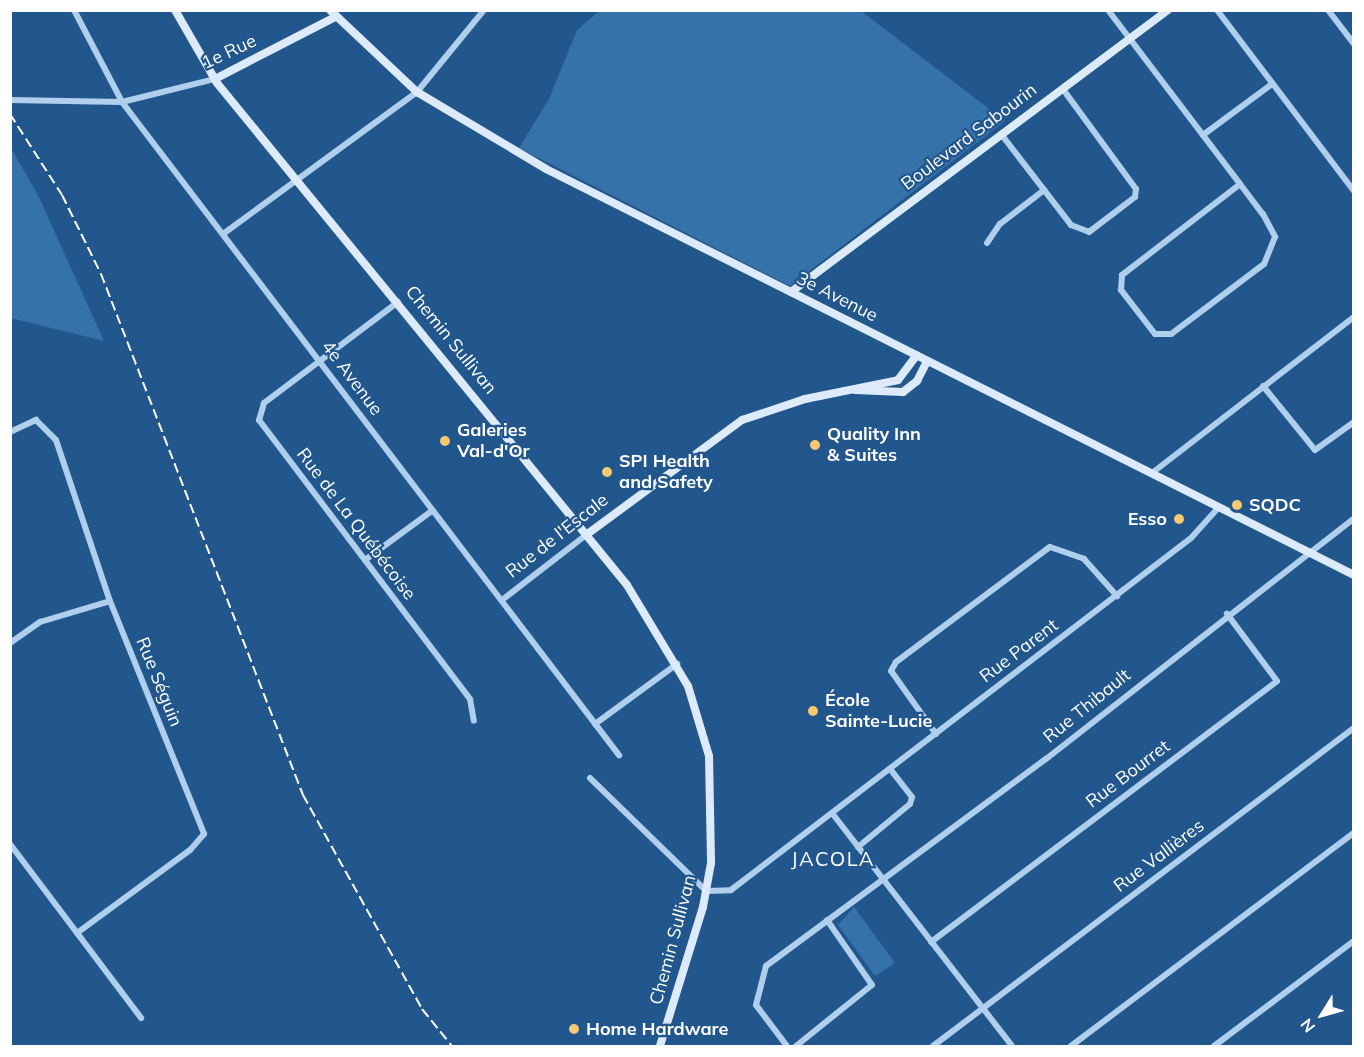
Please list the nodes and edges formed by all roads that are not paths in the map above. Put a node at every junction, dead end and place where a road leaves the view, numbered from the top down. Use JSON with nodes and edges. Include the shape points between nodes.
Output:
{"nodes":[{"id":1,"x":74,"y":10,"type":"edge"},
{"id":2,"x":175,"y":10,"type":"edge"},
{"id":3,"x":343,"y":10,"type":"edge"},
{"id":4,"x":484,"y":10,"type":"edge"},
{"id":5,"x":1108,"y":10,"type":"edge"},
{"id":6,"x":1168,"y":10,"type":"edge"},
{"id":7,"x":1217,"y":10,"type":"edge"},
{"id":8,"x":1224,"y":10,"type":"edge"},
{"id":9,"x":1328,"y":10,"type":"edge"},
{"id":10,"x":333,"y":14,"type":"edge"},
{"id":11,"x":1232,"y":31,"type":"junction"},
{"id":12,"x":1128,"y":37,"type":"junction"},
{"id":13,"x":1353,"y":44,"type":"edge"},
{"id":14,"x":215,"y":79,"type":"junction"},
{"id":15,"x":1272,"y":84,"type":"junction"},
{"id":16,"x":1062,"y":88,"type":"junction"},
{"id":17,"x":417,"y":92,"type":"junction"},
{"id":18,"x":10,"y":100,"type":"edge"},
{"id":19,"x":122,"y":102,"type":"junction"},
{"id":20,"x":1001,"y":134,"type":"junction"},
{"id":21,"x":1203,"y":135,"type":"junction"},
{"id":22,"x":297,"y":179,"type":"junction"},
{"id":23,"x":1240,"y":184,"type":"junction"},
{"id":24,"x":1044,"y":190,"type":"junction"},
{"id":25,"x":1353,"y":190,"type":"edge"},
{"id":26,"x":223,"y":234,"type":"junction"},
{"id":27,"x":987,"y":243,"type":"dead end"},
{"id":28,"x":791,"y":292,"type":"junction"},
{"id":29,"x":398,"y":302,"type":"junction"},
{"id":30,"x":1353,"y":317,"type":"edge"},
{"id":31,"x":916,"y":355,"type":"junction"},
{"id":32,"x":320,"y":361,"type":"junction"},
{"id":33,"x":927,"y":361,"type":"junction"},
{"id":34,"x":1263,"y":386,"type":"junction"},
{"id":35,"x":855,"y":390,"type":"junction"},
{"id":36,"x":1353,"y":422,"type":"edge"},
{"id":37,"x":10,"y":432,"type":"edge"},
{"id":38,"x":1152,"y":473,"type":"junction"},
{"id":39,"x":1219,"y":507,"type":"junction"},
{"id":40,"x":433,"y":510,"type":"junction"},
{"id":41,"x":1353,"y":518,"type":"edge"},
{"id":42,"x":586,"y":534,"type":"junction"},
{"id":43,"x":1308,"y":552,"type":"junction"},
{"id":44,"x":365,"y":560,"type":"junction"},
{"id":45,"x":1353,"y":575,"type":"edge"},
{"id":46,"x":1117,"y":596,"type":"junction"},
{"id":47,"x":502,"y":600,"type":"junction"},
{"id":48,"x":110,"y":601,"type":"junction"},
{"id":49,"x":1227,"y":614,"type":"junction"},
{"id":50,"x":10,"y":643,"type":"edge"},
{"id":51,"x":678,"y":664,"type":"junction"},
{"id":52,"x":474,"y":721,"type":"dead end"},
{"id":53,"x":595,"y":724,"type":"junction"},
{"id":54,"x":1353,"y":728,"type":"edge"},
{"id":55,"x":936,"y":734,"type":"junction"},
{"id":56,"x":619,"y":755,"type":"dead end"},
{"id":57,"x":890,"y":769,"type":"junction"},
{"id":58,"x":590,"y":778,"type":"dead end"},
{"id":59,"x":832,"y":813,"type":"junction"},
{"id":60,"x":1353,"y":833,"type":"edge"},
{"id":61,"x":10,"y":844,"type":"edge"},
{"id":62,"x":858,"y":847,"type":"junction"},
{"id":63,"x":882,"y":879,"type":"junction"},
{"id":64,"x":706,"y":891,"type":"junction"},
{"id":65,"x":827,"y":920,"type":"junction"},
{"id":66,"x":77,"y":933,"type":"junction"},
{"id":67,"x":1353,"y":941,"type":"edge"},
{"id":68,"x":931,"y":942,"type":"junction"},
{"id":69,"x":983,"y":1008,"type":"junction"},
{"id":70,"x":141,"y":1018,"type":"dead end"},
{"id":71,"x":660,"y":1047,"type":"edge"},
{"id":72,"x":787,"y":1047,"type":"edge"},
{"id":73,"x":796,"y":1047,"type":"edge"},
{"id":74,"x":933,"y":1047,"type":"edge"},
{"id":75,"x":1012,"y":1047,"type":"edge"},
{"id":76,"x":1071,"y":1047,"type":"edge"},
{"id":77,"x":1214,"y":1047,"type":"edge"}],
"edges":[{"from":1,"to":19,"type":"street","name":"4e Avenue"},
{"from":2,"to":14,"type":"main road","name":"Chemin Sullivan"},
{"from":3,"to":10,"type":"street","name":"1e Rue"},
{"from":4,"to":17,"type":"street"},
{"from":5,"to":12,"type":"street"},
{"from":6,"to":12,"type":"main road","name":"Boulevard Sabourin"},
{"from":7,"to":11,"type":"street"},
{"from":8,"to":11,"type":"street"},
{"from":9,"to":13,"type":"street"},
{"from":10,"to":14,"type":"main road","name":"1e Rue"},
{"from":10,"to":17,"type":"main road","name":"3e Avenue"},
{"from":11,"to":15,"type":"street"},
{"from":12,"to":16,"type":"main road","name":"Boulevard Sabourin"},
{"from":12,"to":21,"type":"street"},
{"from":14,"to":19,"type":"street","name":"1e Rue"},
{"from":14,"to":22,"type":"main road","name":"Chemin Sullivan"},
{"from":15,"to":21,"type":"street"},
{"from":15,"to":25,"type":"street"},
{"from":16,"to":20,"type":"main road","name":"Boulevard Sabourin"},
{"from":16,"to":24,"type":"street","via":[[1136,189],[1135,197],[1089,232],[1076,231]]},
{"from":17,"to":22,"type":"street"},
{"from":17,"to":28,"type":"main road","name":"3e Avenue","via":[[546,169]]},
{"from":18,"to":19,"type":"street","name":"1e Rue"},
{"from":19,"to":26,"type":"street","name":"4e Avenue"},
{"from":20,"to":24,"type":"street"},
{"from":20,"to":28,"type":"main road","name":"Boulevard Sabourin"},
{"from":21,"to":23,"type":"street"},
{"from":22,"to":26,"type":"street"},
{"from":22,"to":29,"type":"main road","name":"Chemin Sullivan"},
{"from":23,"to":23,"type":"street","via":[[1122,274],[1121,290],[1155,334],[1171,334],[1270,258],[1273,231]]},
{"from":24,"to":27,"type":"street","via":[[1000,224]]},
{"from":26,"to":32,"type":"street","name":"4e Avenue"},
{"from":28,"to":31,"type":"main road","name":"3e Avenue"},
{"from":29,"to":32,"type":"street"},
{"from":29,"to":42,"type":"main road","name":"Chemin Sullivan"},
{"from":30,"to":34,"type":"street"},
{"from":31,"to":33,"type":"main road","name":"3e Avenue"},
{"from":31,"to":35,"type":"main road","name":"Rue de l'Escale","via":[[904,376]]},
{"from":32,"to":40,"type":"street","name":"4e Avenue"},
{"from":32,"to":44,"type":"street","name":"Rue de La Québécoise","via":[[264,403],[259,420]]},
{"from":33,"to":35,"type":"main road","name":"Rue de l'Escale","via":[[917,381],[903,392]]},
{"from":33,"to":38,"type":"main road","name":"3e Avenue"},
{"from":34,"to":36,"type":"street","via":[[1315,450]]},
{"from":34,"to":38,"type":"street"},
{"from":35,"to":42,"type":"main road","name":"Rue de l'Escale","via":[[777,407],[714,437]]},
{"from":37,"to":48,"type":"street","name":"Rue Séguin","via":[[36,420],[56,440]]},
{"from":38,"to":39,"type":"main road","name":"3e Avenue"},
{"from":39,"to":43,"type":"main road","name":"3e Avenue"},
{"from":39,"to":46,"type":"street","name":"Rue Parent","via":[[1206,526]]},
{"from":40,"to":44,"type":"street"},
{"from":40,"to":47,"type":"street","name":"4e Avenue"},
{"from":41,"to":43,"type":"street","name":"Rue Thibault"},
{"from":42,"to":47,"type":"street","name":"Rue de l'Escale"},
{"from":42,"to":51,"type":"main road","name":"Chemin Sullivan","via":[[648,614]]},
{"from":43,"to":45,"type":"main road","name":"3e Avenue"},
{"from":43,"to":49,"type":"street","name":"Rue Thibault"},
{"from":44,"to":52,"type":"street","name":"Rue de La Québécoise","via":[[470,699]]},
{"from":46,"to":55,"type":"street","name":"Rue Parent"},
{"from":46,"to":55,"type":"street","via":[[1084,559],[1050,547],[905,655],[891,671]]},
{"from":47,"to":53,"type":"street","name":"4e Avenue"},
{"from":48,"to":50,"type":"street","via":[[40,622]]},
{"from":48,"to":66,"type":"street","name":"Rue Séguin","via":[[204,834],[190,850]]},
{"from":49,"to":63,"type":"street","name":"Rue Thibault","via":[[1046,759]]},
{"from":49,"to":68,"type":"street","name":"Rue Bourret","via":[[1277,681]]},
{"from":51,"to":53,"type":"street"},
{"from":51,"to":64,"type":"main road","name":"Chemin Sullivan","via":[[696,705],[709,756],[712,823]]},
{"from":53,"to":56,"type":"street","name":"4e Avenue"},
{"from":54,"to":69,"type":"street","name":"Rue Vallières"},
{"from":55,"to":57,"type":"street","name":"Rue Parent"},
{"from":57,"to":59,"type":"street","name":"Rue Parent"},
{"from":57,"to":62,"type":"street","via":[[912,798],[910,804]]},
{"from":58,"to":64,"type":"street"},
{"from":59,"to":62,"type":"street"},
{"from":59,"to":64,"type":"street","name":"Rue Parent","via":[[731,890]]},
{"from":60,"to":76,"type":"street"},
{"from":61,"to":66,"type":"street"},
{"from":62,"to":63,"type":"street"},
{"from":63,"to":65,"type":"street","name":"Rue Thibault"},
{"from":63,"to":68,"type":"street"},
{"from":64,"to":71,"type":"main road","name":"Chemin Sullivan"},
{"from":65,"to":72,"type":"street","name":"Rue Thibault","via":[[762,972],[756,1005]]},
{"from":65,"to":73,"type":"street","via":[[872,985]]},
{"from":66,"to":70,"type":"street"},
{"from":67,"to":77,"type":"street"},
{"from":68,"to":69,"type":"street"},
{"from":69,"to":74,"type":"street","name":"Rue Vallières"},
{"from":69,"to":75,"type":"street"}]}
